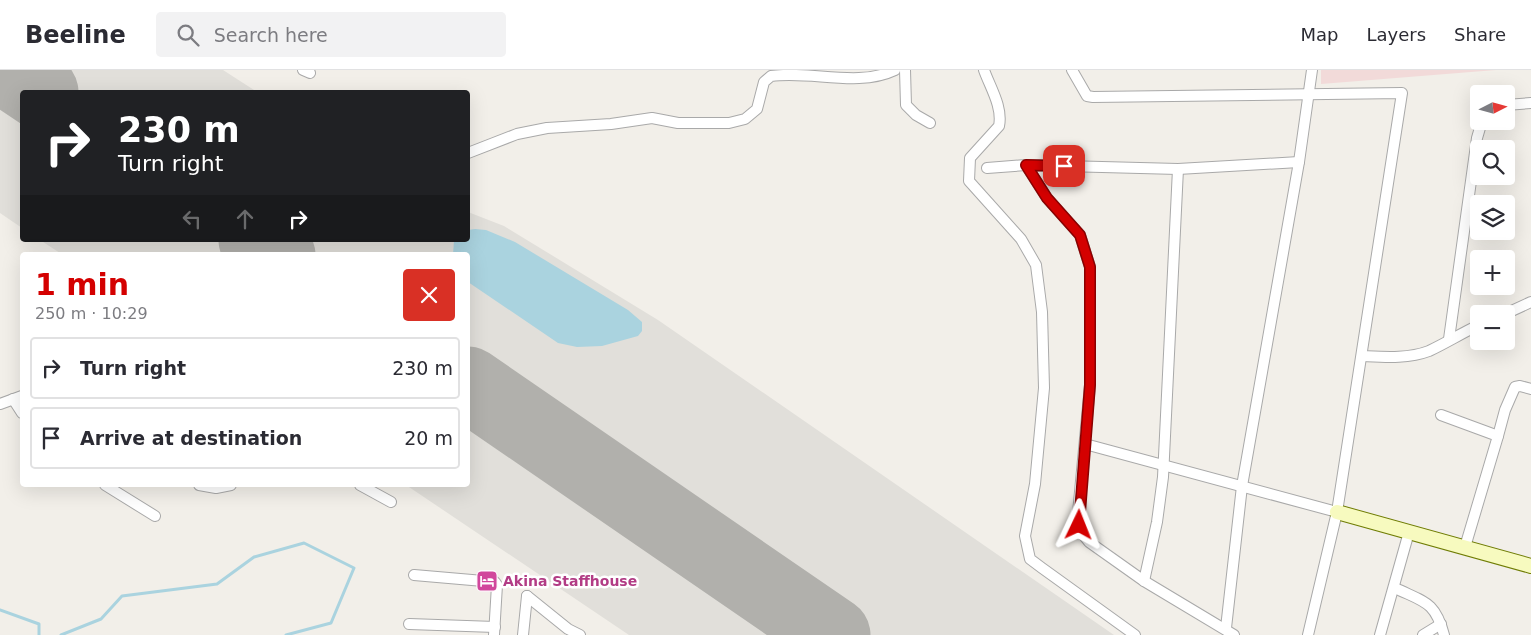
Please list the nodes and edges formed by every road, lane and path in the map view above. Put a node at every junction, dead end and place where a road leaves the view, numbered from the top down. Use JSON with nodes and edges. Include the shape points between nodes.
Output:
{"nodes":[{"id":1,"x":894,"y":70,"type":"edge"},
{"id":2,"x":906,"y":70,"type":"edge"},
{"id":3,"x":984,"y":70,"type":"edge"},
{"id":4,"x":1072,"y":70,"type":"edge"},
{"id":5,"x":1312,"y":70,"type":"edge"},
{"id":6,"x":1307,"y":95,"type":"junction"},
{"id":7,"x":1531,"y":103,"type":"edge"},
{"id":8,"x":1515,"y":104,"type":"edge"},
{"id":9,"x":930,"y":123,"type":"dead end"},
{"id":10,"x":1479,"y":130,"type":"edge"},
{"id":11,"x":470,"y":152,"type":"edge"},
{"id":12,"x":1299,"y":162,"type":"junction"},
{"id":13,"x":1026,"y":165,"type":"junction"},
{"id":14,"x":987,"y":168,"type":"dead end"},
{"id":15,"x":1178,"y":169,"type":"junction"},
{"id":16,"x":1531,"y":302,"type":"edge"},
{"id":17,"x":1515,"y":309,"type":"edge"},
{"id":18,"x":1470,"y":330,"type":"edge"},
{"id":19,"x":1449,"y":339,"type":"junction"},
{"id":20,"x":1362,"y":356,"type":"junction"},
{"id":21,"x":1531,"y":390,"type":"edge"},
{"id":22,"x":18,"y":398,"type":"edge"},
{"id":23,"x":0,"y":404,"type":"edge"},
{"id":24,"x":1441,"y":415,"type":"dead end"},
{"id":25,"x":1498,"y":436,"type":"junction"},
{"id":26,"x":1085,"y":444,"type":"junction"},
{"id":27,"x":1164,"y":464,"type":"junction"},
{"id":28,"x":1242,"y":486,"type":"junction"},
{"id":29,"x":108,"y":487,"type":"edge"},
{"id":30,"x":364,"y":487,"type":"edge"},
{"id":31,"x":391,"y":502,"type":"dead end"},
{"id":32,"x":1337,"y":512,"type":"junction"},
{"id":33,"x":155,"y":516,"type":"dead end"},
{"id":34,"x":1409,"y":532,"type":"junction"},
{"id":35,"x":1465,"y":547,"type":"junction"},
{"id":36,"x":1531,"y":566,"type":"edge"},
{"id":37,"x":414,"y":575,"type":"dead end"},
{"id":38,"x":1144,"y":581,"type":"junction"},
{"id":39,"x":1394,"y":588,"type":"junction"},
{"id":40,"x":409,"y":624,"type":"dead end"},
{"id":41,"x":1441,"y":624,"type":"junction"},
{"id":42,"x":495,"y":631,"type":"edge"},
{"id":43,"x":568,"y":632,"type":"edge"},
{"id":44,"x":1230,"y":632,"type":"edge"},
{"id":45,"x":523,"y":635,"type":"edge"},
{"id":46,"x":580,"y":635,"type":"edge"},
{"id":47,"x":1135,"y":635,"type":"edge"},
{"id":48,"x":1308,"y":635,"type":"edge"},
{"id":49,"x":1380,"y":635,"type":"edge"},
{"id":50,"x":1423,"y":635,"type":"edge"},
{"id":51,"x":1444,"y":635,"type":"edge"}],
"edges":[{"from":1,"to":11,"type":"street","via":[[887,74],[854,77],[772,76],[764,82],[757,109],[745,119],[729,123],[678,123],[652,118],[554,127],[517,134]]},
{"from":2,"to":9,"type":"street","via":[[906,105]]},
{"from":3,"to":47,"type":"street","via":[[1000,119],[999,126],[970,158],[969,181],[1031,255],[1036,265],[1042,312],[1042,421],[1025,536],[1027,552],[1030,559]]},
{"from":4,"to":6,"type":"street","via":[[1083,91],[1093,97]]},
{"from":5,"to":6,"type":"street"},
{"from":6,"to":12,"type":"street"},
{"from":6,"to":20,"type":"street","via":[[1402,93]]},
{"from":7,"to":8,"type":"street"},
{"from":10,"to":19,"type":"street"},
{"from":12,"to":15,"type":"street"},
{"from":12,"to":28,"type":"street"},
{"from":13,"to":14,"type":"street"},
{"from":13,"to":15,"type":"street"},
{"from":13,"to":26,"type":"street","via":[[1047,198],[1080,235],[1090,267],[1090,385]]},
{"from":15,"to":27,"type":"street"},
{"from":16,"to":17,"type":"street"},
{"from":18,"to":19,"type":"street"},
{"from":19,"to":20,"type":"street","via":[[1429,351],[1400,357]]},
{"from":20,"to":32,"type":"street"},
{"from":21,"to":25,"type":"street","via":[[1515,387]]},
{"from":22,"to":23,"type":"street"},
{"from":24,"to":25,"type":"street"},
{"from":25,"to":35,"type":"street"},
{"from":26,"to":27,"type":"street"},
{"from":26,"to":38,"type":"street","via":[[1078,513],[1081,532],[1089,542]]},
{"from":27,"to":28,"type":"street"},
{"from":27,"to":38,"type":"street","via":[[1158,522]]},
{"from":28,"to":32,"type":"street"},
{"from":28,"to":44,"type":"street"},
{"from":29,"to":33,"type":"street"},
{"from":30,"to":31,"type":"street"},
{"from":32,"to":34,"type":"street"},
{"from":32,"to":48,"type":"street"},
{"from":34,"to":35,"type":"street"},
{"from":34,"to":39,"type":"street"},
{"from":35,"to":36,"type":"street"},
{"from":37,"to":42,"type":"street","via":[[495,582]]},
{"from":38,"to":44,"type":"street"},
{"from":39,"to":41,"type":"street","via":[[1430,605]]},
{"from":39,"to":49,"type":"street"},
{"from":40,"to":42,"type":"street"},
{"from":41,"to":50,"type":"street"},
{"from":41,"to":51,"type":"street"},
{"from":43,"to":45,"type":"street","via":[[527,596]]},
{"from":43,"to":46,"type":"street"}]}
